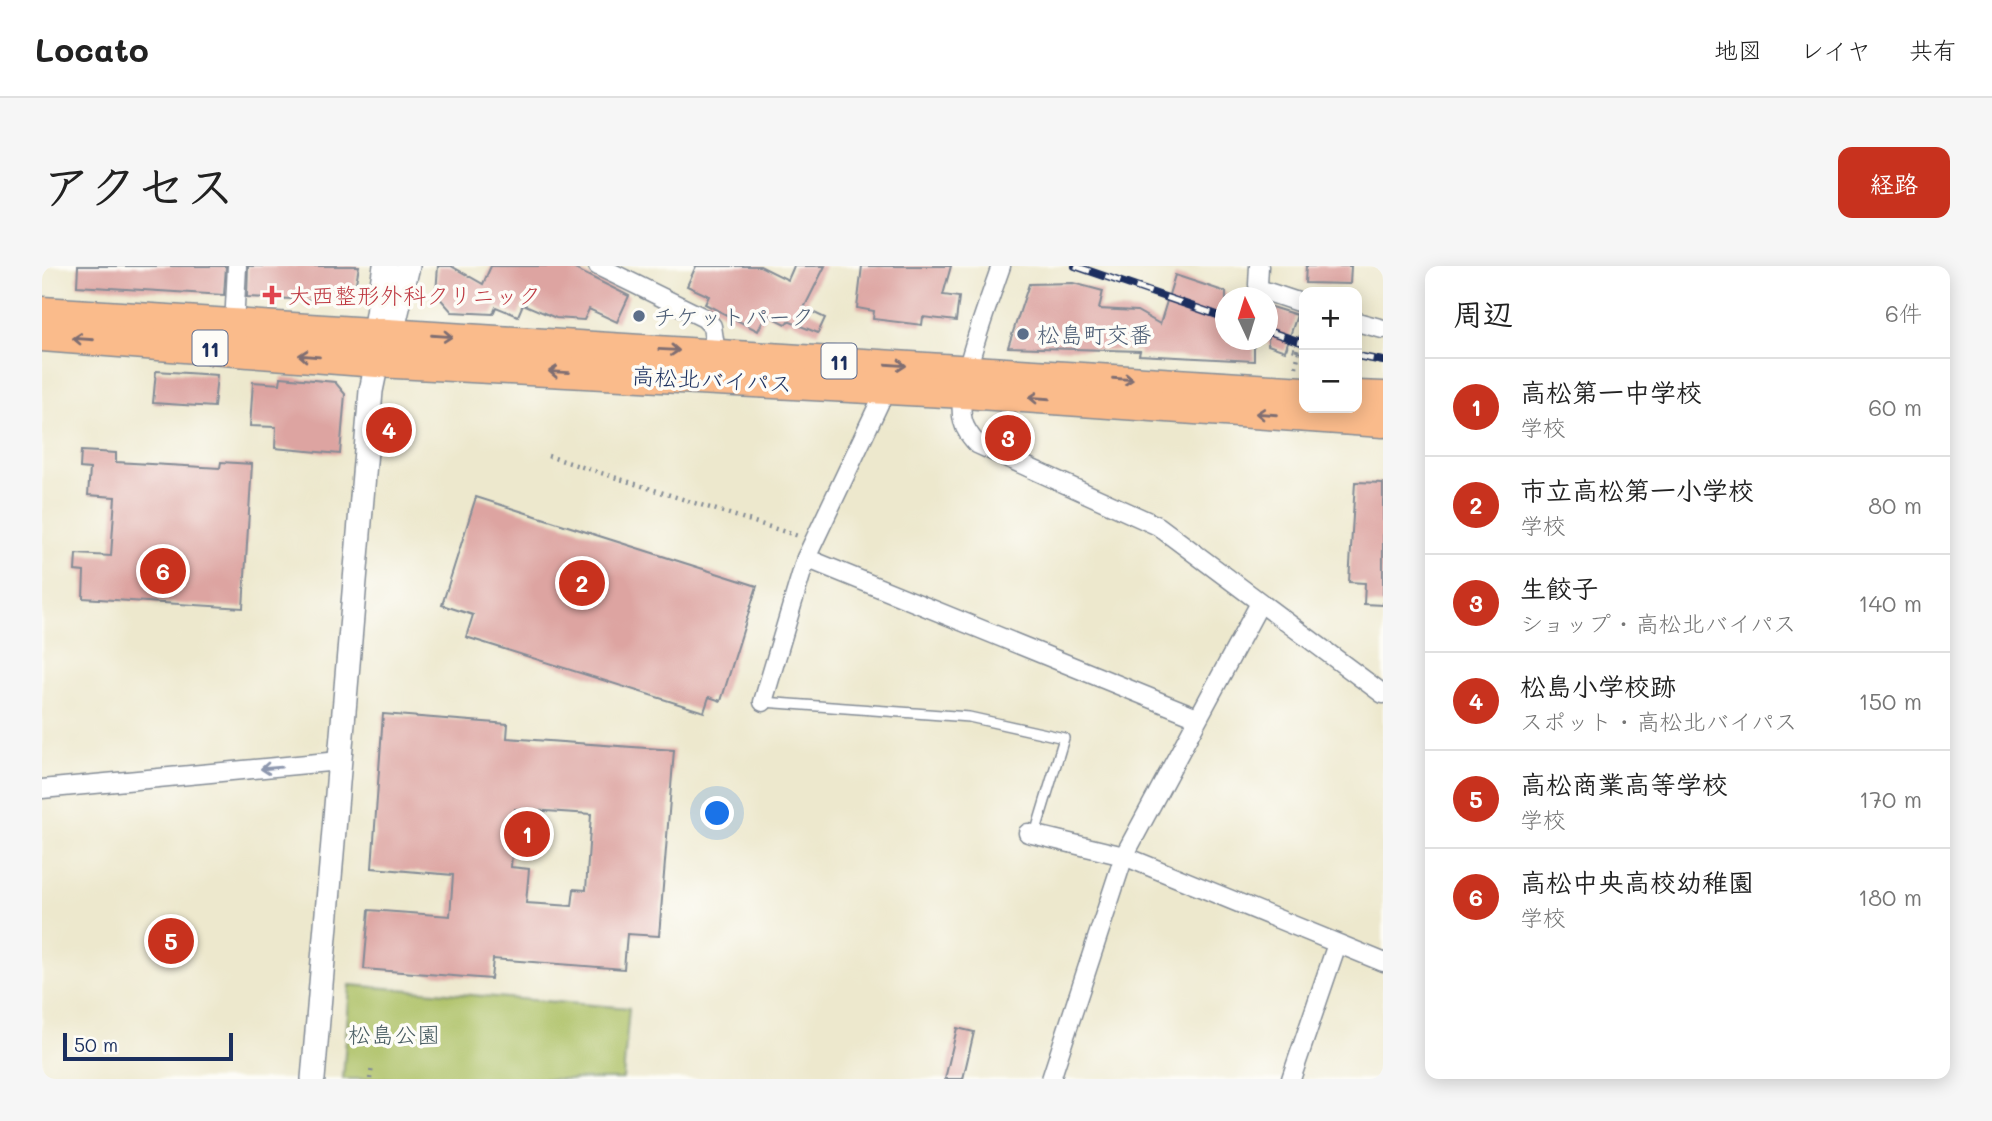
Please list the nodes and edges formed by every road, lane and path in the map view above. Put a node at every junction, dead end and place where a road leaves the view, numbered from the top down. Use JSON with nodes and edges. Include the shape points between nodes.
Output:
{"nodes":[{"id":1,"x":237,"y":266,"type":"edge"},
{"id":2,"x":384,"y":266,"type":"edge"},
{"id":3,"x":408,"y":266,"type":"edge"},
{"id":4,"x":598,"y":266,"type":"edge"},
{"id":5,"x":1001,"y":266,"type":"edge"},
{"id":6,"x":1259,"y":266,"type":"edge"},
{"id":7,"x":1299,"y":302,"type":"edge"},
{"id":8,"x":42,"y":312,"type":"edge"},
{"id":9,"x":1362,"y":323,"type":"edge"},
{"id":10,"x":234,"y":326,"type":"junction"},
{"id":11,"x":1383,"y":329,"type":"edge"},
{"id":12,"x":383,"y":332,"type":"junction"},
{"id":13,"x":42,"y":336,"type":"edge"},
{"id":14,"x":1299,"y":343,"type":"edge"},
{"id":15,"x":1286,"y":347,"type":"dead end"},
{"id":16,"x":1297,"y":351,"type":"joint"},
{"id":17,"x":716,"y":353,"type":"junction"},
{"id":18,"x":377,"y":362,"type":"junction"},
{"id":19,"x":966,"y":381,"type":"junction"},
{"id":20,"x":1299,"y":381,"type":"edge"},
{"id":21,"x":886,"y":389,"type":"junction"},
{"id":22,"x":1362,"y":396,"type":"edge"},
{"id":23,"x":1383,"y":397,"type":"edge"},
{"id":24,"x":1383,"y":422,"type":"edge"},
{"id":25,"x":548,"y":456,"type":"dead end"},
{"id":26,"x":812,"y":541,"type":"junction"},
{"id":27,"x":806,"y":558,"type":"junction"},
{"id":28,"x":1260,"y":603,"type":"junction"},
{"id":29,"x":1383,"y":694,"type":"edge"},
{"id":30,"x":763,"y":702,"type":"joint"},
{"id":31,"x":1197,"y":717,"type":"junction"},
{"id":32,"x":339,"y":761,"type":"junction"},
{"id":33,"x":42,"y":789,"type":"edge"},
{"id":34,"x":1031,"y":833,"type":"joint"},
{"id":35,"x":1124,"y":856,"type":"junction"},
{"id":36,"x":1338,"y":944,"type":"junction"},
{"id":37,"x":1383,"y":962,"type":"edge"},
{"id":38,"x":372,"y":1068,"type":"dead end"},
{"id":39,"x":313,"y":1079,"type":"edge"},
{"id":40,"x":370,"y":1079,"type":"edge"},
{"id":41,"x":1051,"y":1079,"type":"edge"},
{"id":42,"x":1291,"y":1079,"type":"edge"}],
"edges":[{"from":1,"to":10,"type":"street"},
{"from":2,"to":12,"type":"street"},
{"from":3,"to":12,"type":"street"},
{"from":4,"to":17,"type":"street","via":[[704,318],[712,326]]},
{"from":5,"to":19,"type":"street"},
{"from":6,"to":7,"type":"street","via":[[1262,290]]},
{"from":8,"to":10,"type":"highway","name":"高松北バイパス","number":"11"},
{"from":9,"to":11,"type":"street"},
{"from":10,"to":12,"type":"highway","name":"高松北バイパス","number":"11"},
{"from":12,"to":17,"type":"highway","name":"高松北バイパス","number":"11","one_way":true},
{"from":12,"to":18,"type":"street"},
{"from":18,"to":13,"type":"highway","name":"高松北バイパス","number":"11","one_way":true},
{"from":14,"to":16,"type":"path"},
{"from":15,"to":16,"type":"path"},
{"from":17,"to":19,"type":"highway","name":"高松北バイパス","number":"11","one_way":true},
{"from":21,"to":18,"type":"highway","name":"高松北バイパス","number":"11","one_way":true},
{"from":18,"to":32,"type":"street"},
{"from":19,"to":20,"type":"highway","name":"高松北バイパス","number":"11","one_way":true},
{"from":19,"to":21,"type":"highway","name":"高松北バイパス","number":"11"},
{"from":24,"to":19,"type":"highway","name":"高松北バイパス","number":"11","one_way":true},
{"from":19,"to":28,"type":"street","via":[[962,419],[977,444],[1158,526]]},
{"from":21,"to":26,"type":"street"},
{"from":22,"to":23,"type":"highway"},
{"from":25,"to":26,"type":"path"},
{"from":26,"to":27,"type":"street"},
{"from":27,"to":30,"type":"street"},
{"from":27,"to":31,"type":"street"},
{"from":28,"to":29,"type":"street"},
{"from":28,"to":31,"type":"street"},
{"from":30,"to":34,"type":"lane","via":[[969,717],[1064,738]]},
{"from":31,"to":35,"type":"street"},
{"from":32,"to":33,"type":"street","one_way":true},
{"from":32,"to":39,"type":"street"},
{"from":34,"to":35,"type":"street"},
{"from":35,"to":36,"type":"street"},
{"from":35,"to":41,"type":"street"},
{"from":36,"to":37,"type":"street"},
{"from":36,"to":42,"type":"street"},
{"from":38,"to":40,"type":"path"}]}
